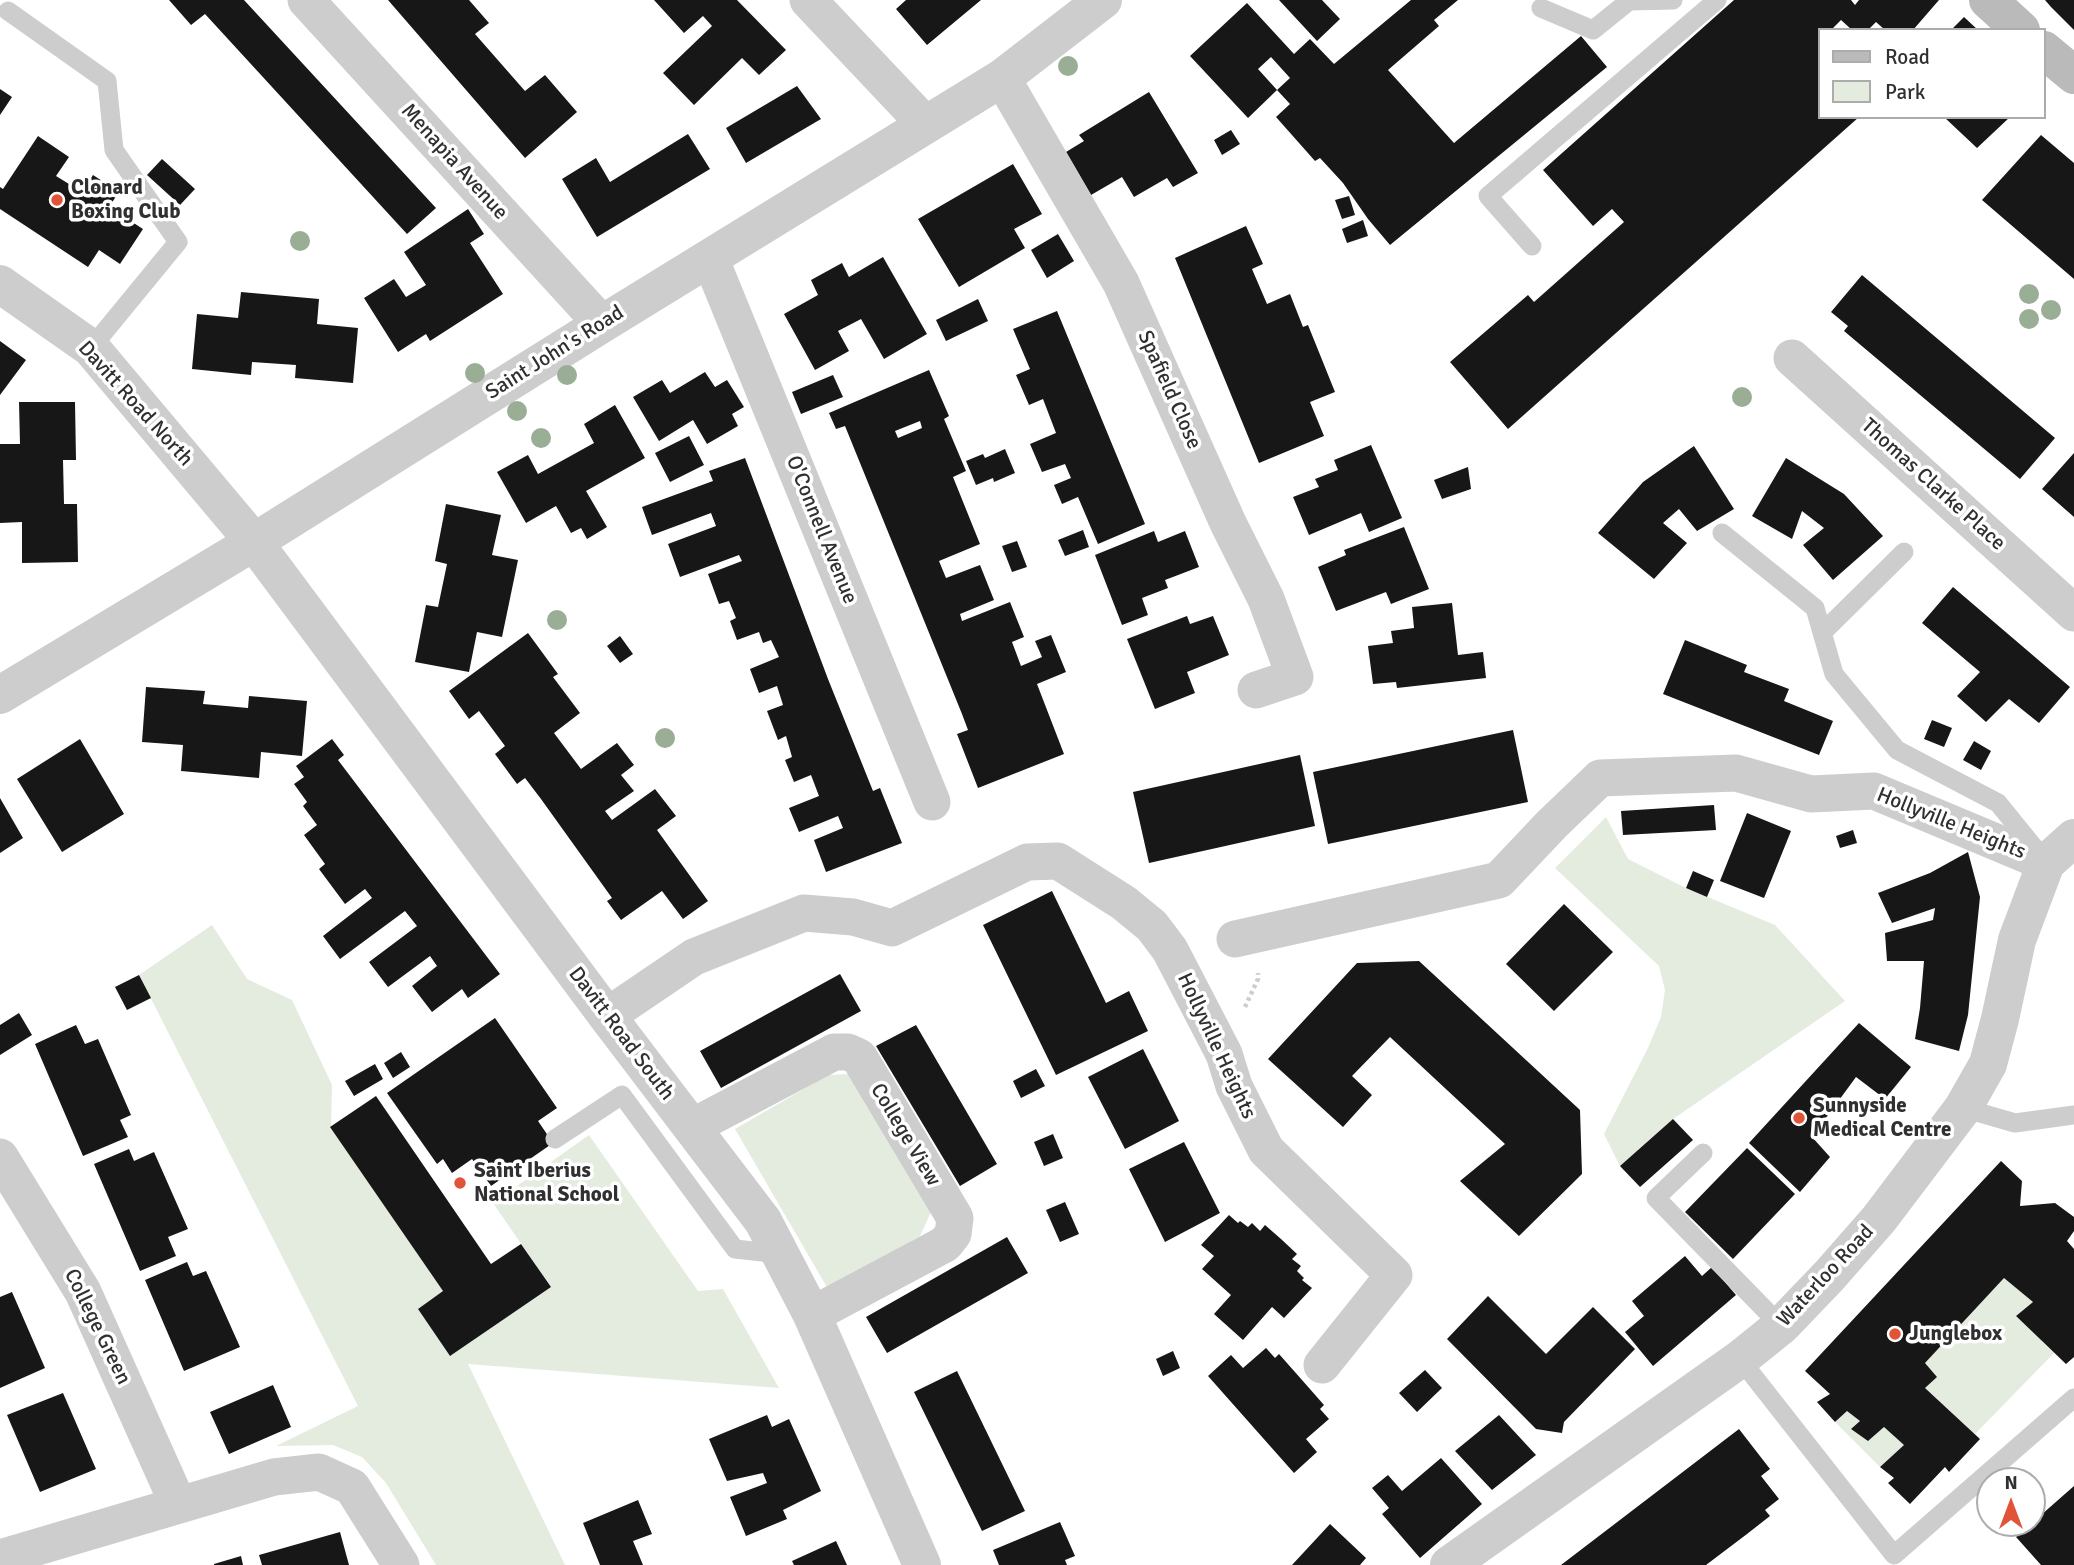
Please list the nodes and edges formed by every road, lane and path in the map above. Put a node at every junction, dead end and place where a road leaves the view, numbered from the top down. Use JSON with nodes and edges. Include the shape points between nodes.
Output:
{"nodes":[{"id":1,"x":306,"y":0,"type":"edge"},
{"id":2,"x":807,"y":0,"type":"edge"},
{"id":3,"x":1103,"y":0,"type":"edge"},
{"id":4,"x":1673,"y":0,"type":"edge"},
{"id":5,"x":1717,"y":0,"type":"edge"},
{"id":6,"x":1988,"y":0,"type":"edge"},
{"id":7,"x":1541,"y":8,"type":"dead end"},
{"id":8,"x":8,"y":11,"type":"dead end"},
{"id":9,"x":2019,"y":28,"type":"edge"},
{"id":10,"x":2046,"y":52,"type":"edge"},
{"id":11,"x":2074,"y":75,"type":"edge"},
{"id":12,"x":1002,"y":78,"type":"junction"},
{"id":13,"x":926,"y":125,"type":"junction"},
{"id":14,"x":1532,"y":246,"type":"dead end"},
{"id":15,"x":710,"y":258,"type":"junction"},
{"id":16,"x":0,"y":284,"type":"edge"},
{"id":17,"x":602,"y":324,"type":"junction"},
{"id":18,"x":91,"y":348,"type":"junction"},
{"id":19,"x":1792,"y":358,"type":"dead end"},
{"id":20,"x":1722,"y":533,"type":"dead end"},
{"id":21,"x":254,"y":542,"type":"junction"},
{"id":22,"x":1904,"y":552,"type":"dead end"},
{"id":23,"x":2074,"y":612,"type":"edge"},
{"id":24,"x":1822,"y":633,"type":"junction"},
{"id":25,"x":1256,"y":690,"type":"dead end"},
{"id":26,"x":0,"y":695,"type":"edge"},
{"id":27,"x":932,"y":802,"type":"dead end"},
{"id":28,"x":2074,"y":838,"type":"edge"},
{"id":29,"x":2046,"y":863,"type":"junction"},
{"id":30,"x":1246,"y":936,"type":"joint"},
{"id":31,"x":607,"y":1016,"type":"junction"},
{"id":32,"x":1224,"y":1054,"type":"junction"},
{"id":33,"x":1963,"y":1108,"type":"junction"},
{"id":34,"x":2074,"y":1115,"type":"edge"},
{"id":35,"x":692,"y":1127,"type":"junction"},
{"id":36,"x":555,"y":1139,"type":"dead end"},
{"id":37,"x":1703,"y":1153,"type":"dead end"},
{"id":38,"x":0,"y":1157,"type":"edge"},
{"id":39,"x":781,"y":1254,"type":"junction"},
{"id":40,"x":812,"y":1315,"type":"junction"},
{"id":41,"x":1781,"y":1326,"type":"junction"},
{"id":42,"x":1740,"y":1359,"type":"junction"},
{"id":43,"x":1322,"y":1365,"type":"dead end"},
{"id":44,"x":2074,"y":1398,"type":"edge"},
{"id":45,"x":178,"y":1504,"type":"junction"},
{"id":46,"x":0,"y":1558,"type":"edge"},
{"id":47,"x":401,"y":1565,"type":"edge"},
{"id":48,"x":922,"y":1565,"type":"edge"},
{"id":49,"x":1449,"y":1565,"type":"edge"}],
"edges":[{"from":1,"to":17,"type":"street","name":"Menapia Avenue"},
{"from":2,"to":13,"type":"street"},
{"from":3,"to":12,"type":"street","name":"Saint John's Road"},
{"from":4,"to":7,"type":"lane","via":[[1629,1],[1593,30]]},
{"from":5,"to":14,"type":"lane","via":[[1488,196]]},
{"from":6,"to":9,"type":"main road"},
{"from":8,"to":18,"type":"lane","via":[[107,81],[114,150],[178,242]]},
{"from":10,"to":11,"type":"main road"},
{"from":12,"to":13,"type":"street","name":"Saint John's Road"},
{"from":12,"to":25,"type":"street","name":"Spafield Close","via":[[1121,283],[1227,523],[1266,599],[1295,677]]},
{"from":13,"to":15,"type":"street","name":"Saint John's Road"},
{"from":15,"to":17,"type":"street","name":"Saint John's Road"},
{"from":15,"to":27,"type":"street","name":"O'Connell Avenue"},
{"from":16,"to":18,"type":"street","name":"Davitt Road North"},
{"from":17,"to":21,"type":"street","name":"Saint John's Road"},
{"from":18,"to":21,"type":"street","name":"Davitt Road North"},
{"from":19,"to":23,"type":"street","name":"Thomas Clarke Place"},
{"from":20,"to":24,"type":"lane","via":[[1815,608]]},
{"from":21,"to":26,"type":"street","name":"Saint John's Road"},
{"from":21,"to":31,"type":"street","name":"Davitt Road South"},
{"from":22,"to":24,"type":"lane"},
{"from":24,"to":29,"type":"lane","via":[[1834,674],[1897,750],[1998,803]]},
{"from":28,"to":29,"type":"street"},
{"from":29,"to":30,"type":"street","name":"Hollyville Heights","via":[[1874,791],[1811,794],[1735,773],[1600,778],[1499,880]]},
{"from":29,"to":33,"type":"street","name":"Waterloo Road","via":[[2017,940],[1988,1064]]},
{"from":30,"to":32,"type":"path","via":[[1258,979]]},
{"from":31,"to":32,"type":"street","name":"Hollyville Heights","via":[[694,957],[804,913],[853,917],[892,928],[1027,862],[1058,861],[1152,926],[1170,950]]},
{"from":31,"to":35,"type":"street","name":"Davitt Road South"},
{"from":32,"to":43,"type":"street","name":"Hollyville Heights","via":[[1234,1086],[1266,1150],[1394,1275]]},
{"from":33,"to":34,"type":"lane","via":[[2015,1123]]},
{"from":33,"to":41,"type":"street","name":"Waterloo Road","via":[[1879,1219]]},
{"from":35,"to":39,"type":"street","name":"Davitt Road South","via":[[763,1221]]},
{"from":35,"to":40,"type":"street","name":"College View","via":[[834,1052],[859,1057],[955,1218],[953,1234],[945,1244]]},
{"from":36,"to":39,"type":"lane","via":[[622,1095],[735,1249]]},
{"from":37,"to":41,"type":"lane","via":[[1656,1198]]},
{"from":38,"to":45,"type":"street","name":"College Green","via":[[83,1292]]},
{"from":39,"to":40,"type":"street","name":"Davitt Road South"},
{"from":40,"to":48,"type":"street","name":"Davitt Road South"},
{"from":41,"to":42,"type":"street","name":"Waterloo Road"},
{"from":42,"to":44,"type":"lane","via":[[1894,1555]]},
{"from":42,"to":49,"type":"street","name":"Waterloo Road"},
{"from":45,"to":46,"type":"street"},
{"from":45,"to":47,"type":"street","via":[[274,1477],[319,1472],[352,1487]]}]}
